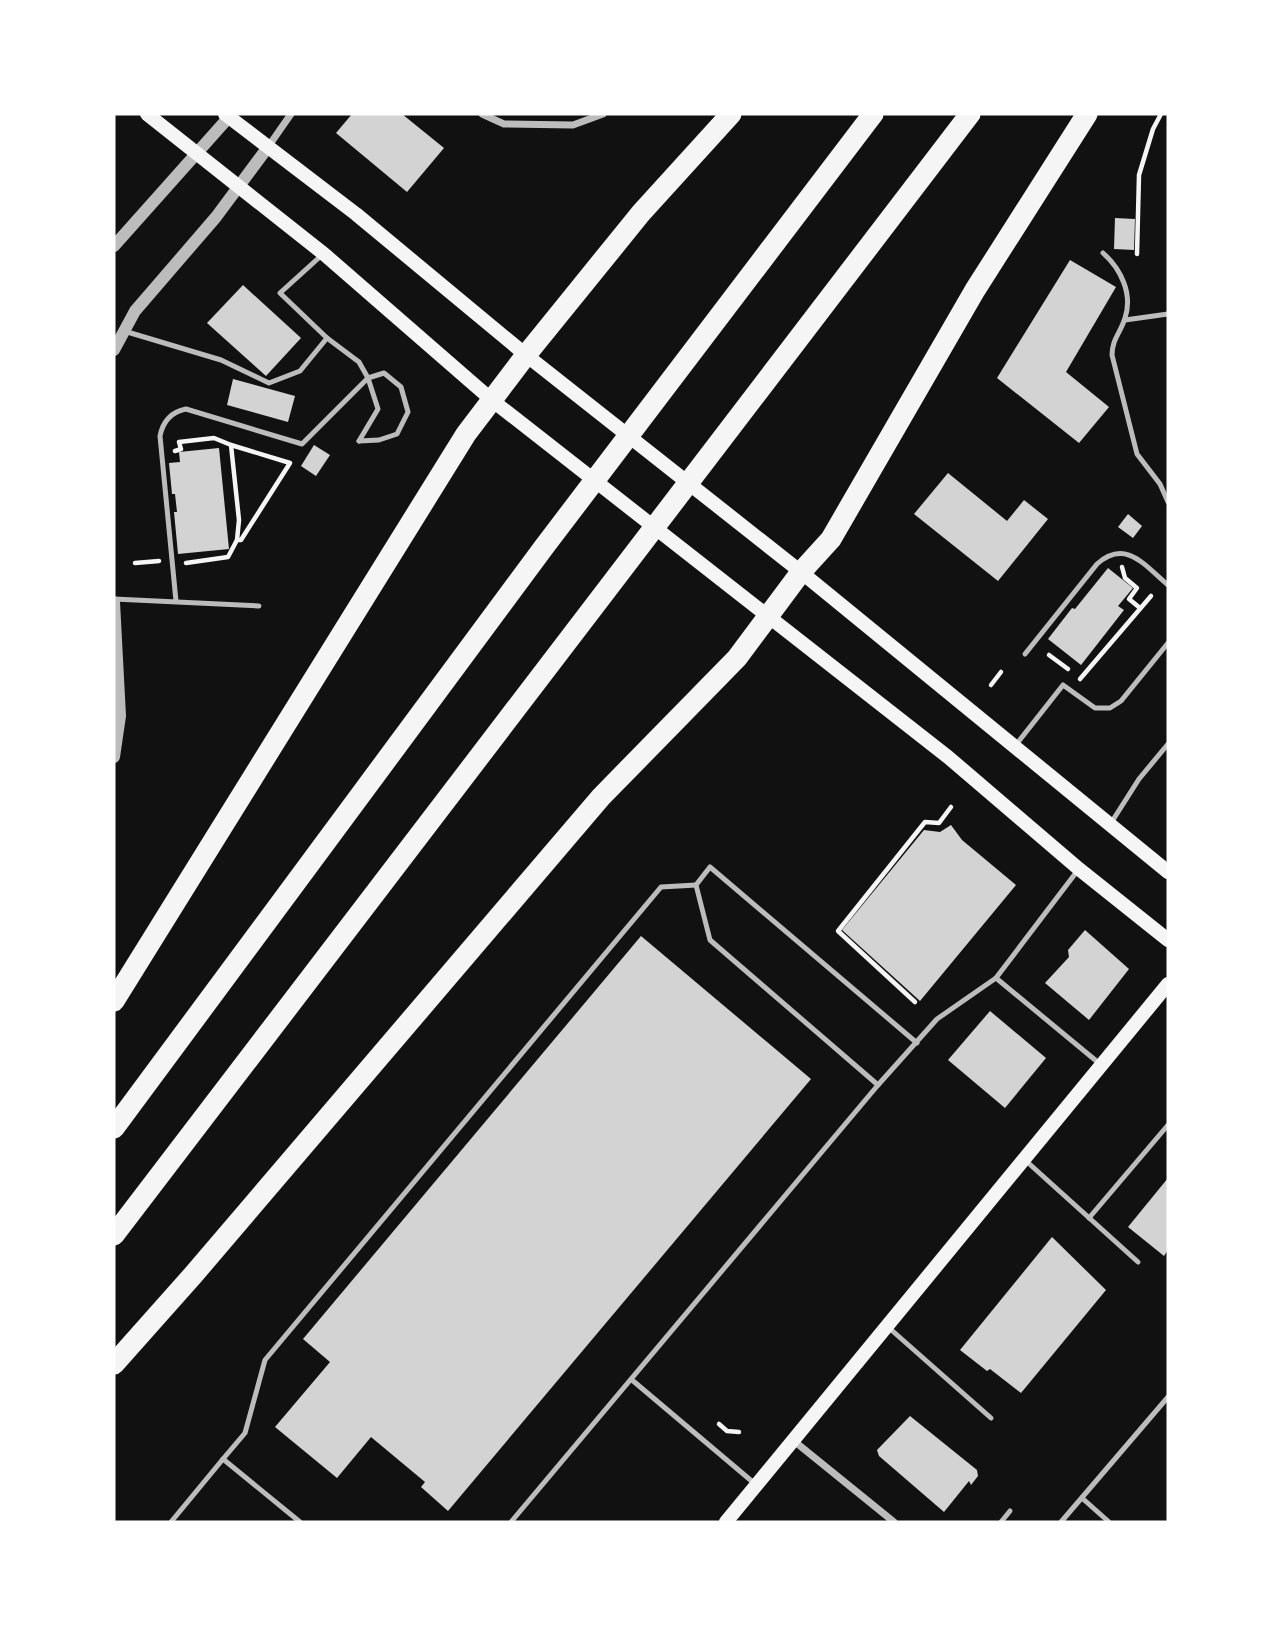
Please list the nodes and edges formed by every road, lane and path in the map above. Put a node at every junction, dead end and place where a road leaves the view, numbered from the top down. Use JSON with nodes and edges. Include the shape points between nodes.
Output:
{"nodes":[{"id":1,"x":147,"y":114,"type":"edge"},
{"id":2,"x":290,"y":114,"type":"edge"},
{"id":3,"x":482,"y":114,"type":"edge"},
{"id":4,"x":603,"y":114,"type":"edge"},
{"id":5,"x":731,"y":114,"type":"edge"},
{"id":6,"x":873,"y":114,"type":"edge"},
{"id":7,"x":970,"y":114,"type":"edge"},
{"id":8,"x":1087,"y":114,"type":"edge"},
{"id":9,"x":1161,"y":114,"type":"edge"},
{"id":10,"x":228,"y":115,"type":"edge"},
{"id":11,"x":268,"y":147,"type":"junction"},
{"id":12,"x":197,"y":153,"type":"junction"},
{"id":13,"x":240,"y":187,"type":"junction"},
{"id":14,"x":114,"y":246,"type":"edge"},
{"id":15,"x":1103,"y":253,"type":"dead end"},
{"id":16,"x":324,"y":254,"type":"junction"},
{"id":17,"x":1137,"y":254,"type":"dead end"},
{"id":18,"x":1168,"y":314,"type":"edge"},
{"id":19,"x":1125,"y":320,"type":"junction"},
{"id":20,"x":124,"y":331,"type":"junction"},
{"id":21,"x":327,"y":338,"type":"junction"},
{"id":22,"x":114,"y":350,"type":"edge"},
{"id":23,"x":526,"y":355,"type":"junction"},
{"id":24,"x":368,"y":378,"type":"junction"},
{"id":25,"x":493,"y":401,"type":"junction"},
{"id":26,"x":231,"y":445,"type":"junction"},
{"id":27,"x":161,"y":453,"type":"junction"},
{"id":28,"x":1168,"y":481,"type":"edge"},
{"id":29,"x":1160,"y":484,"type":"junction"},
{"id":30,"x":1168,"y":502,"type":"edge"},
{"id":31,"x":237,"y":540,"type":"junction"},
{"id":32,"x":1116,"y":552,"type":"junction"},
{"id":33,"x":164,"y":560,"type":"dead end"},
{"id":34,"x":135,"y":563,"type":"dead end"},
{"id":35,"x":182,"y":564,"type":"dead end"},
{"id":36,"x":801,"y":572,"type":"junction"},
{"id":37,"x":1168,"y":585,"type":"edge"},
{"id":38,"x":1151,"y":596,"type":"dead end"},
{"id":39,"x":114,"y":601,"type":"edge"},
{"id":40,"x":176,"y":601,"type":"junction"},
{"id":41,"x":259,"y":606,"type":"dead end"},
{"id":42,"x":1140,"y":608,"type":"junction"},
{"id":43,"x":767,"y":617,"type":"junction"},
{"id":44,"x":1168,"y":643,"type":"edge"},
{"id":45,"x":1025,"y":654,"type":"dead end"},
{"id":46,"x":1049,"y":655,"type":"dead end"},
{"id":47,"x":1001,"y":672,"type":"dead end"},
{"id":48,"x":991,"y":685,"type":"dead end"},
{"id":49,"x":1168,"y":744,"type":"edge"},
{"id":50,"x":1014,"y":746,"type":"junction"},
{"id":51,"x":114,"y":757,"type":"edge"},
{"id":52,"x":951,"y":807,"type":"dead end"},
{"id":53,"x":1111,"y":823,"type":"junction"},
{"id":54,"x":1079,"y":869,"type":"junction"},
{"id":55,"x":1168,"y":872,"type":"edge"},
{"id":56,"x":695,"y":885,"type":"junction"},
{"id":57,"x":1168,"y":940,"type":"edge"},
{"id":58,"x":996,"y":978,"type":"junction"},
{"id":59,"x":1168,"y":984,"type":"edge"},
{"id":60,"x":114,"y":1002,"type":"edge"},
{"id":61,"x":915,"y":1002,"type":"dead end"},
{"id":62,"x":917,"y":1043,"type":"junction"},
{"id":63,"x":1102,"y":1066,"type":"junction"},
{"id":64,"x":878,"y":1085,"type":"junction"},
{"id":65,"x":1168,"y":1125,"type":"edge"},
{"id":66,"x":114,"y":1128,"type":"edge"},
{"id":67,"x":1025,"y":1160,"type":"junction"},
{"id":68,"x":1089,"y":1218,"type":"junction"},
{"id":69,"x":114,"y":1235,"type":"edge"},
{"id":70,"x":1138,"y":1262,"type":"dead end"},
{"id":71,"x":887,"y":1327,"type":"junction"},
{"id":72,"x":114,"y":1364,"type":"edge"},
{"id":73,"x":632,"y":1380,"type":"junction"},
{"id":74,"x":1168,"y":1398,"type":"edge"},
{"id":75,"x":991,"y":1418,"type":"dead end"},
{"id":76,"x":719,"y":1424,"type":"dead end"},
{"id":77,"x":739,"y":1432,"type":"dead end"},
{"id":78,"x":794,"y":1441,"type":"junction"},
{"id":79,"x":223,"y":1459,"type":"junction"},
{"id":80,"x":757,"y":1485,"type":"junction"},
{"id":81,"x":1082,"y":1498,"type":"junction"},
{"id":82,"x":1010,"y":1511,"type":"dead end"},
{"id":83,"x":172,"y":1522,"type":"edge"},
{"id":84,"x":300,"y":1522,"type":"edge"},
{"id":85,"x":511,"y":1522,"type":"edge"},
{"id":86,"x":726,"y":1522,"type":"edge"},
{"id":87,"x":894,"y":1522,"type":"edge"},
{"id":88,"x":1001,"y":1522,"type":"edge"},
{"id":89,"x":1061,"y":1522,"type":"edge"},
{"id":90,"x":1109,"y":1522,"type":"edge"}],
"edges":[{"from":1,"to":12,"type":"main road"},
{"from":2,"to":11,"type":"street"},
{"from":3,"to":4,"type":"street","via":[[504,124],[573,125]]},
{"from":5,"to":23,"type":"highway","via":[[641,213]]},
{"from":6,"to":66,"type":"highway","via":[[544,547]]},
{"from":7,"to":69,"type":"highway"},
{"from":8,"to":36,"type":"highway","via":[[975,290],[831,539]]},
{"from":9,"to":17,"type":"path","via":[[1139,175]]},
{"from":10,"to":11,"type":"main road"},
{"from":10,"to":12,"type":"street"},
{"from":11,"to":13,"type":"street"},
{"from":11,"to":23,"type":"main road"},
{"from":12,"to":13,"type":"main road"},
{"from":12,"to":14,"type":"street"},
{"from":13,"to":16,"type":"main road"},
{"from":13,"to":20,"type":"street","via":[[135,311]]},
{"from":15,"to":19,"type":"lane","via":[[1125,282]]},
{"from":16,"to":21,"type":"lane","via":[[280,293]]},
{"from":16,"to":25,"type":"main road"},
{"from":18,"to":19,"type":"lane"},
{"from":19,"to":29,"type":"lane","via":[[1114,339],[1112,355],[1137,454]]},
{"from":20,"to":21,"type":"lane","via":[[221,360],[269,383],[300,371]]},
{"from":20,"to":22,"type":"street"},
{"from":21,"to":24,"type":"lane","via":[[359,362]]},
{"from":23,"to":25,"type":"highway"},
{"from":23,"to":36,"type":"main road"},
{"from":24,"to":24,"type":"lane","via":[[377,409],[359,441],[397,434],[408,412],[401,387],[384,373]]},
{"from":24,"to":27,"type":"lane","via":[[302,444],[186,409],[176,411],[162,426]]},
{"from":25,"to":43,"type":"main road"},
{"from":25,"to":60,"type":"highway","via":[[466,434]]},
{"from":26,"to":27,"type":"path","via":[[214,438],[179,442],[180,449]]},
{"from":26,"to":31,"type":"path"},
{"from":26,"to":31,"type":"path","via":[[290,463]]},
{"from":27,"to":40,"type":"lane"},
{"from":28,"to":29,"type":"lane"},
{"from":29,"to":30,"type":"lane"},
{"from":31,"to":35,"type":"path","via":[[228,557]]},
{"from":32,"to":37,"type":"lane","via":[[1134,558]]},
{"from":32,"to":42,"type":"path","via":[[1125,578],[1137,588],[1129,599]]},
{"from":32,"to":45,"type":"lane","via":[[1097,564]]},
{"from":33,"to":34,"type":"path"},
{"from":36,"to":43,"type":"highway"},
{"from":36,"to":50,"type":"main road"},
{"from":38,"to":42,"type":"path"},
{"from":39,"to":40,"type":"lane"},
{"from":39,"to":51,"type":"street","via":[[120,716]]},
{"from":40,"to":41,"type":"lane"},
{"from":42,"to":46,"type":"path","via":[[1082,680]]},
{"from":43,"to":54,"type":"main road","via":[[948,757]]},
{"from":43,"to":72,"type":"highway","via":[[737,658],[601,797]]},
{"from":44,"to":50,"type":"lane","via":[[1121,701],[1110,708],[1095,708],[1063,685]]},
{"from":47,"to":48,"type":"path"},
{"from":49,"to":53,"type":"lane"},
{"from":50,"to":53,"type":"main road"},
{"from":52,"to":61,"type":"path","via":[[939,823],[925,822],[838,931]]},
{"from":53,"to":55,"type":"main road"},
{"from":54,"to":57,"type":"main road"},
{"from":54,"to":58,"type":"lane"},
{"from":56,"to":62,"type":"lane","via":[[710,867]]},
{"from":56,"to":64,"type":"lane","via":[[710,940]]},
{"from":56,"to":79,"type":"lane","via":[[661,887],[648,901],[265,1360],[245,1433]]},
{"from":58,"to":62,"type":"lane","via":[[937,1019]]},
{"from":58,"to":63,"type":"lane"},
{"from":59,"to":63,"type":"main road"},
{"from":62,"to":64,"type":"lane"},
{"from":63,"to":67,"type":"main road"},
{"from":64,"to":73,"type":"lane"},
{"from":65,"to":68,"type":"lane"},
{"from":67,"to":68,"type":"lane"},
{"from":67,"to":71,"type":"main road"},
{"from":68,"to":70,"type":"lane"},
{"from":71,"to":75,"type":"lane"},
{"from":71,"to":78,"type":"main road"},
{"from":73,"to":80,"type":"lane"},
{"from":73,"to":85,"type":"lane"},
{"from":74,"to":81,"type":"lane"},
{"from":76,"to":77,"type":"path","via":[[727,1431]]},
{"from":78,"to":80,"type":"main road"},
{"from":78,"to":87,"type":"street"},
{"from":79,"to":83,"type":"lane"},
{"from":79,"to":84,"type":"lane"},
{"from":80,"to":86,"type":"main road"},
{"from":81,"to":89,"type":"lane"},
{"from":81,"to":90,"type":"lane"},
{"from":82,"to":88,"type":"lane"}]}
